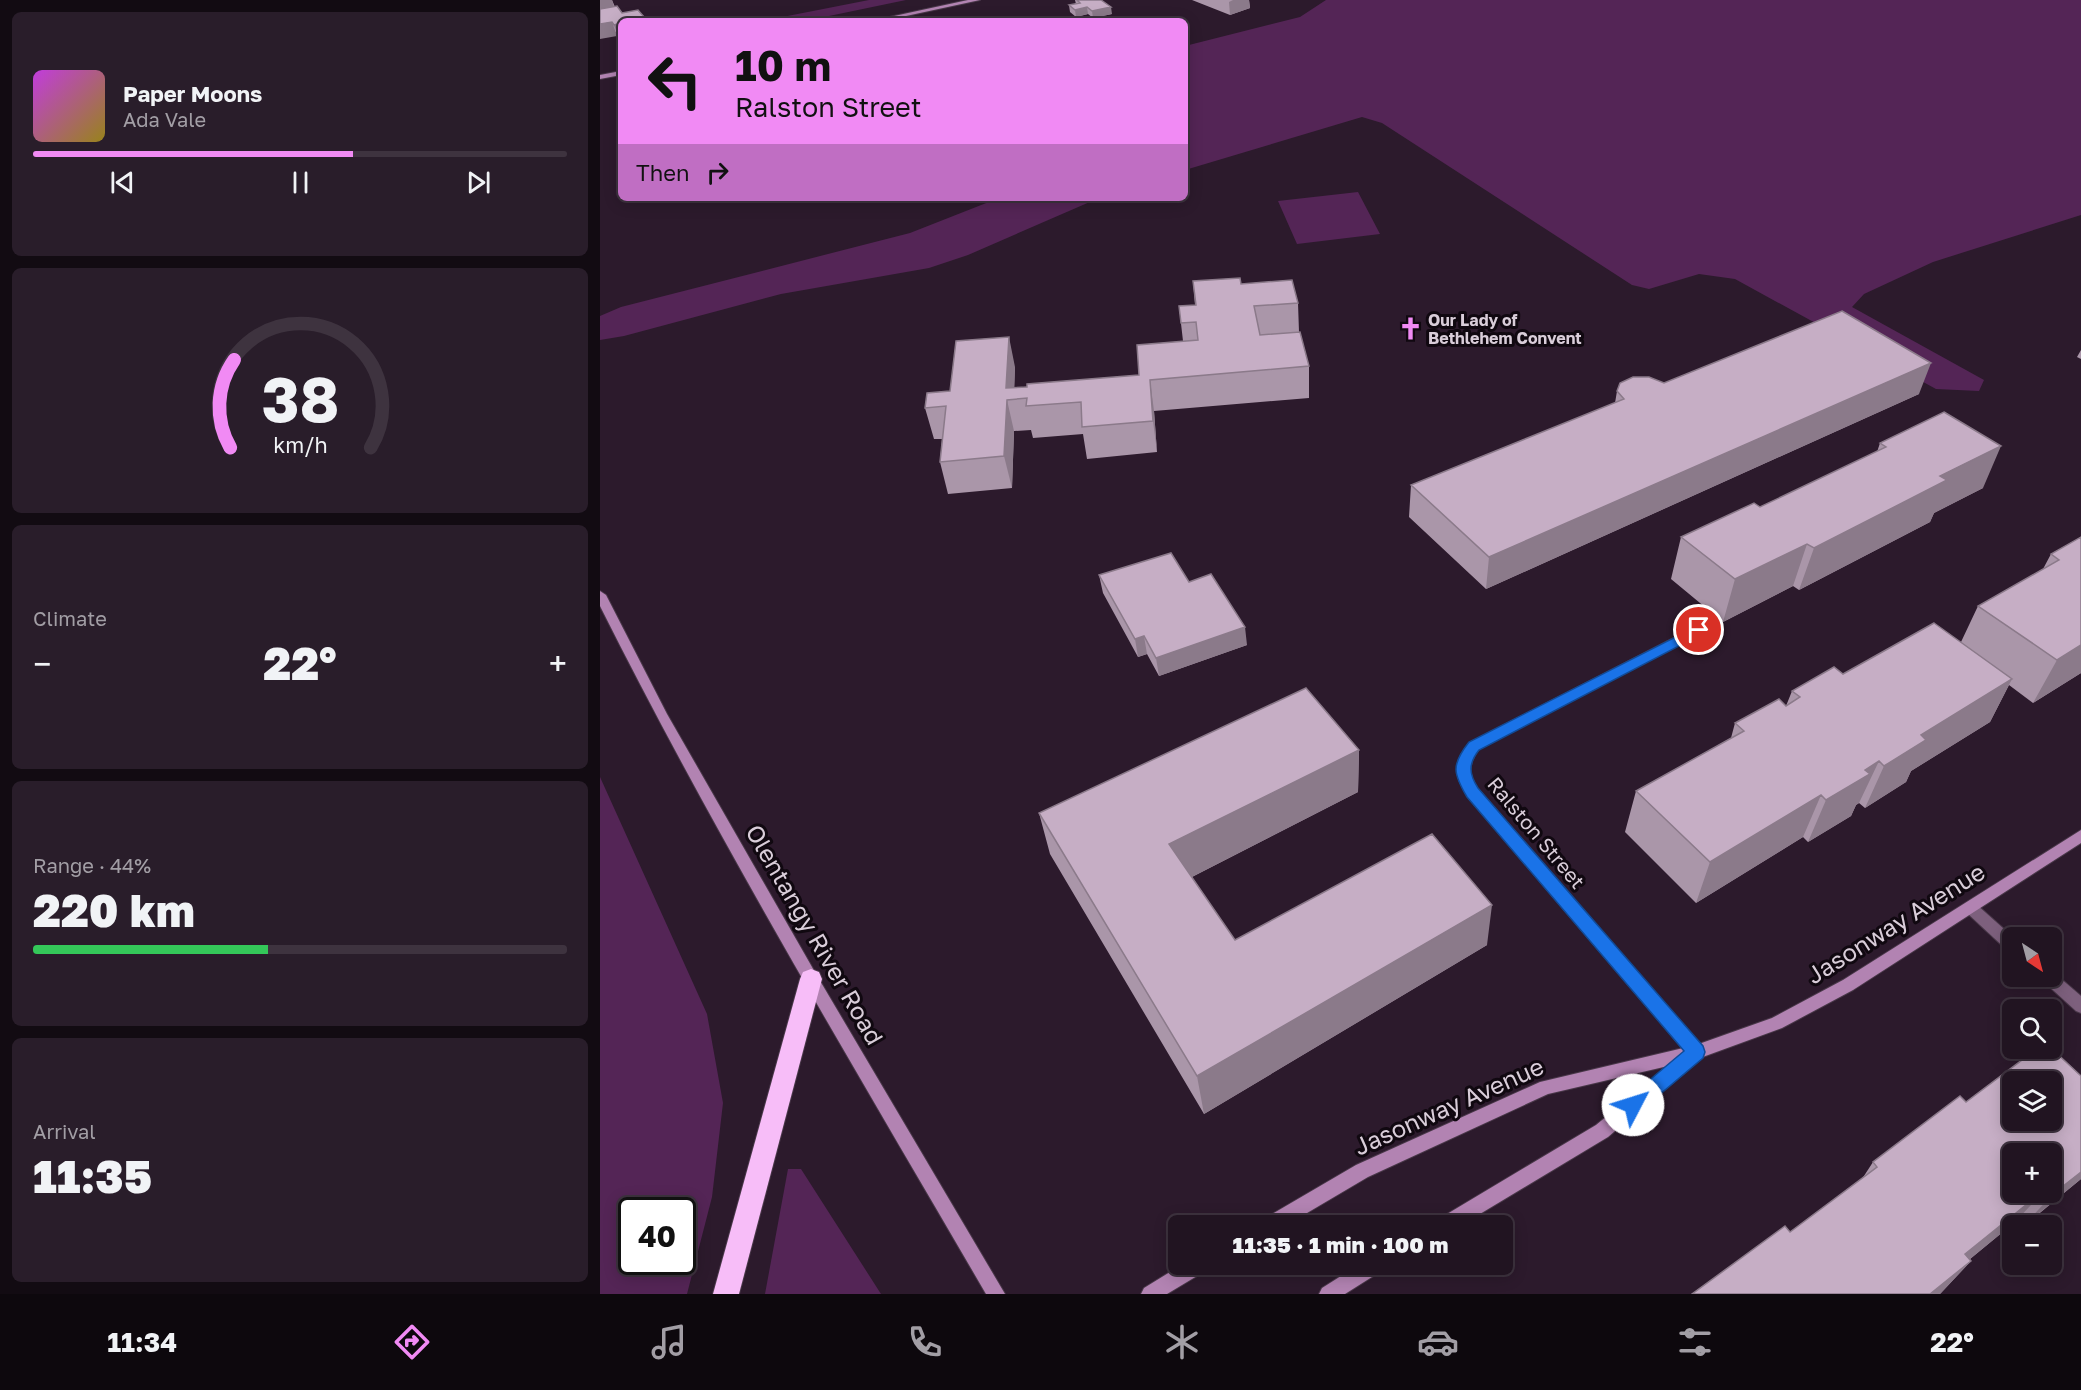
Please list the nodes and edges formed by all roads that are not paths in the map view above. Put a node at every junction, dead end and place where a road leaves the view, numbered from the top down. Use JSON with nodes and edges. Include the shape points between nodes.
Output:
{"nodes":[{"id":1,"x":977,"y":0,"type":"edge"},
{"id":2,"x":889,"y":18,"type":"edge"},
{"id":3,"x":618,"y":74,"type":"edge"},
{"id":4,"x":600,"y":77,"type":"edge"},
{"id":5,"x":600,"y":595,"type":"edge"},
{"id":6,"x":1699,"y":630,"type":"dead end"},
{"id":7,"x":2081,"y":836,"type":"edge"},
{"id":8,"x":1971,"y":908,"type":"junction"},
{"id":9,"x":2002,"y":935,"type":"edge"},
{"id":10,"x":811,"y":979,"type":"junction"},
{"id":11,"x":2060,"y":987,"type":"edge"},
{"id":12,"x":2081,"y":1006,"type":"edge"},
{"id":13,"x":1696,"y":1052,"type":"junction"},
{"id":14,"x":1287,"y":1215,"type":"edge"},
{"id":15,"x":1461,"y":1215,"type":"edge"},
{"id":16,"x":1182,"y":1275,"type":"edge"},
{"id":17,"x":1359,"y":1275,"type":"edge"},
{"id":18,"x":726,"y":1294,"type":"edge"},
{"id":19,"x":996,"y":1294,"type":"edge"},
{"id":20,"x":1150,"y":1294,"type":"edge"},
{"id":21,"x":1328,"y":1294,"type":"edge"}],
"edges":[{"from":1,"to":2,"type":"main road"},
{"from":3,"to":4,"type":"main road"},
{"from":5,"to":10,"type":"main road","name":"Olentangy River Road","via":[[661,715]]},
{"from":6,"to":13,"type":"street","name":"Ralston Street","via":[[1474,746],[1464,760],[1463,777]]},
{"from":7,"to":8,"type":"main road","name":"Jasonway Avenue"},
{"from":8,"to":9,"type":"street"},
{"from":8,"to":13,"type":"main road","name":"Jasonway Avenue","via":[[1848,985],[1777,1023]]},
{"from":10,"to":18,"type":"highway"},
{"from":10,"to":19,"type":"main road","name":"Olentangy River Road"},
{"from":11,"to":12,"type":"street"},
{"from":13,"to":14,"type":"main road","name":"Jasonway Avenue","via":[[1546,1087],[1362,1171]]},
{"from":13,"to":15,"type":"main road","name":"Jasonway Avenue","via":[[1602,1131]]},
{"from":16,"to":20,"type":"main road"},
{"from":17,"to":21,"type":"main road"}]}
